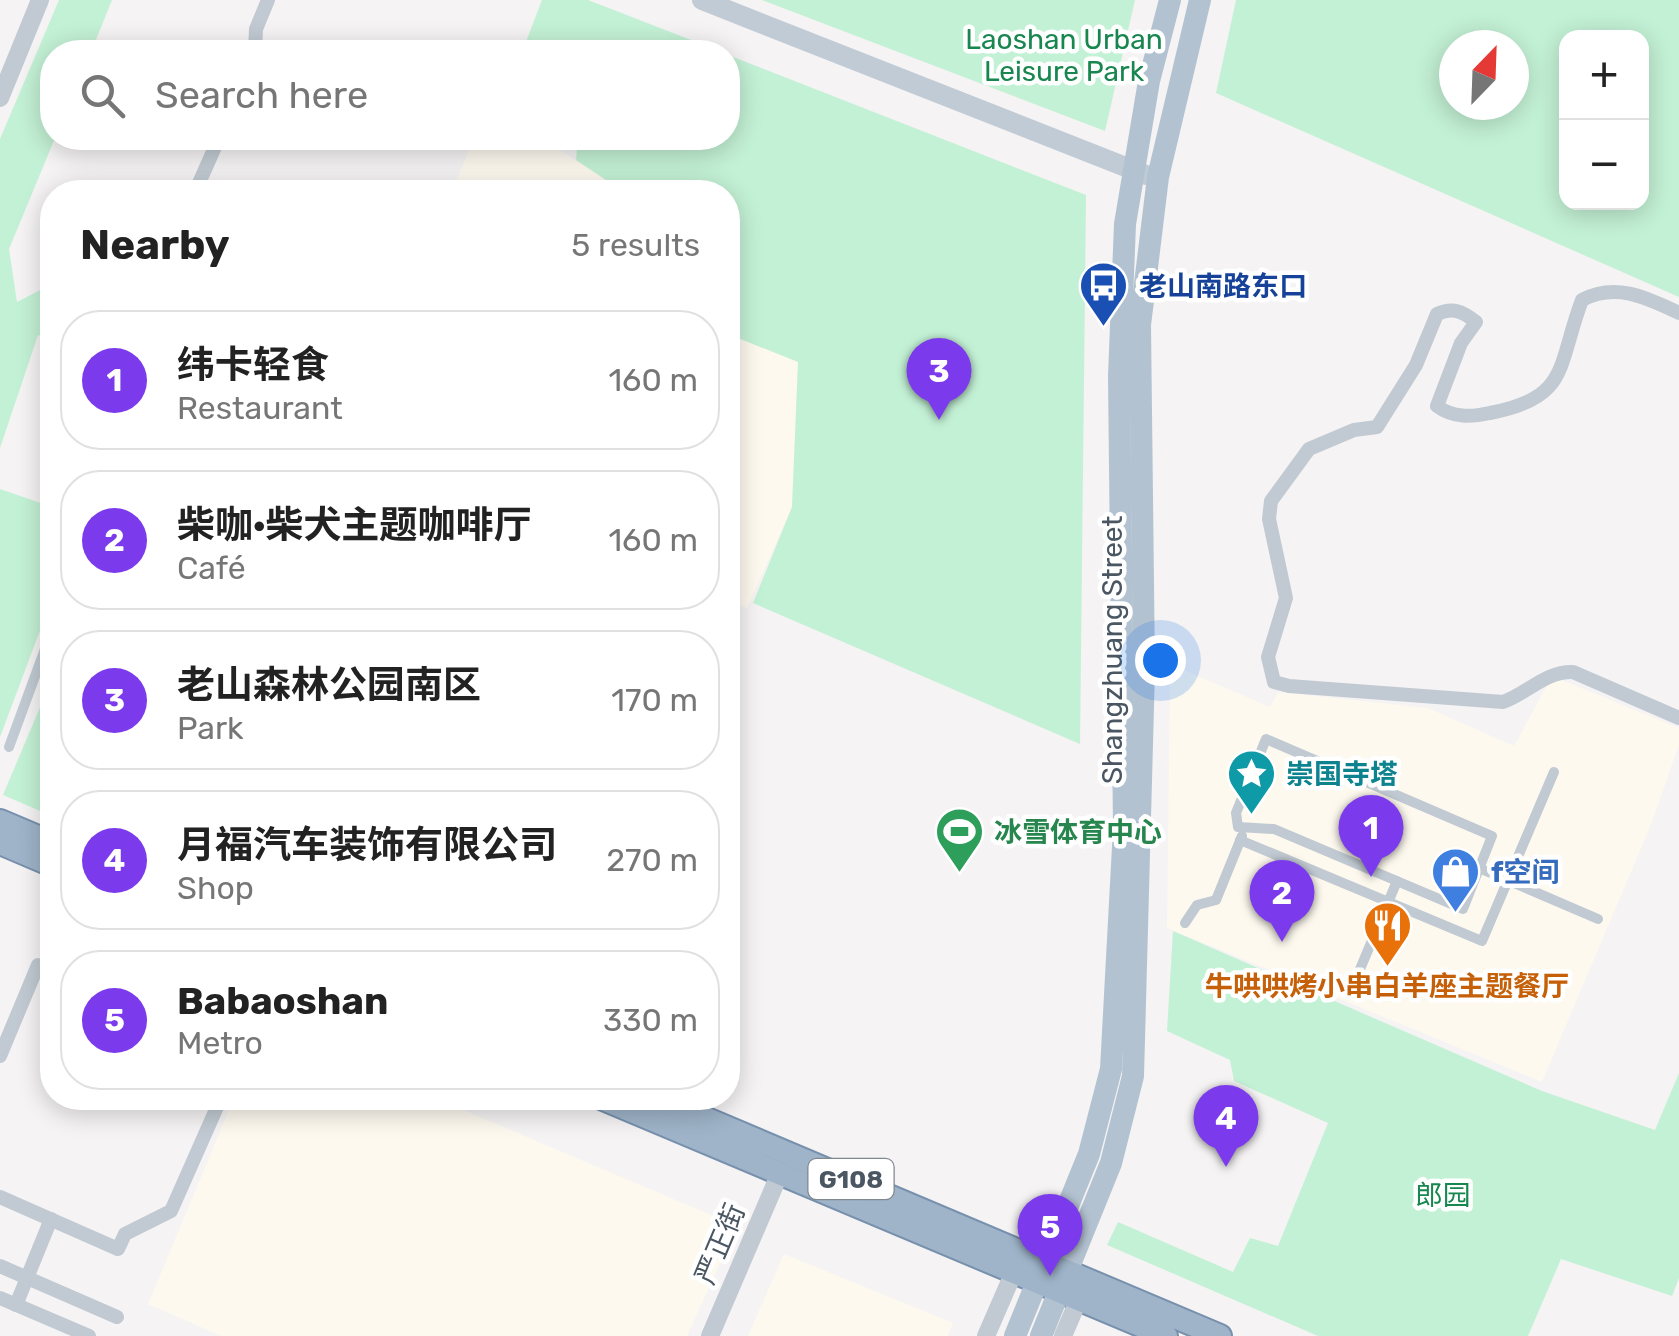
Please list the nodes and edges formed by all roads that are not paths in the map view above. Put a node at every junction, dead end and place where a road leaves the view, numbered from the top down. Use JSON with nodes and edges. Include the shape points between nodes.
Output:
{"nodes":[{"id":1,"x":40,"y":0,"type":"edge"},
{"id":2,"x":268,"y":0,"type":"edge"},
{"id":3,"x":702,"y":0,"type":"edge"},
{"id":4,"x":1170,"y":0,"type":"edge"},
{"id":5,"x":1200,"y":0,"type":"edge"},
{"id":6,"x":255,"y":40,"type":"edge"},
{"id":7,"x":0,"y":98,"type":"edge"},
{"id":8,"x":213,"y":150,"type":"edge"},
{"id":9,"x":1132,"y":172,"type":"junction"},
{"id":10,"x":1158,"y":177,"type":"junction"},
{"id":11,"x":200,"y":180,"type":"edge"},
{"id":12,"x":1679,"y":313,"type":"edge"},
{"id":13,"x":40,"y":662,"type":"edge"},
{"id":14,"x":1679,"y":718,"type":"edge"},
{"id":15,"x":8,"y":748,"type":"dead end"},
{"id":16,"x":1554,"y":772,"type":"dead end"},
{"id":17,"x":1242,"y":835,"type":"junction"},
{"id":18,"x":3,"y":838,"type":"edge"},
{"id":19,"x":40,"y":842,"type":"edge"},
{"id":20,"x":40,"y":859,"type":"edge"},
{"id":21,"x":1479,"y":868,"type":"junction"},
{"id":22,"x":1397,"y":881,"type":"junction"},
{"id":23,"x":1508,"y":881,"type":"junction"},
{"id":24,"x":1388,"y":902,"type":"junction"},
{"id":25,"x":1598,"y":919,"type":"dead end"},
{"id":26,"x":1185,"y":923,"type":"dead end"},
{"id":27,"x":40,"y":965,"type":"edge"},
{"id":28,"x":1350,"y":993,"type":"dead end"},
{"id":29,"x":0,"y":1056,"type":"edge"},
{"id":30,"x":216,"y":1110,"type":"edge"},
{"id":31,"x":630,"y":1110,"type":"edge"},
{"id":32,"x":685,"y":1110,"type":"edge"},
{"id":33,"x":780,"y":1173,"type":"junction"},
{"id":34,"x":0,"y":1197,"type":"edge"},
{"id":35,"x":51,"y":1220,"type":"junction"},
{"id":36,"x":1046,"y":1262,"type":"junction"},
{"id":37,"x":0,"y":1266,"type":"edge"},
{"id":38,"x":1069,"y":1272,"type":"junction"},
{"id":39,"x":1013,"y":1274,"type":"junction"},
{"id":40,"x":27,"y":1278,"type":"junction"},
{"id":41,"x":1036,"y":1284,"type":"junction"},
{"id":42,"x":0,"y":1298,"type":"edge"},
{"id":43,"x":1068,"y":1298,"type":"junction"},
{"id":44,"x":16,"y":1305,"type":"junction"},
{"id":45,"x":116,"y":1317,"type":"dead end"},
{"id":46,"x":89,"y":1336,"type":"edge"},
{"id":47,"x":710,"y":1336,"type":"edge"},
{"id":48,"x":986,"y":1336,"type":"edge"},
{"id":49,"x":1015,"y":1336,"type":"edge"},
{"id":50,"x":1041,"y":1336,"type":"edge"},
{"id":51,"x":1063,"y":1336,"type":"edge"},
{"id":52,"x":1166,"y":1336,"type":"edge"},
{"id":53,"x":1220,"y":1336,"type":"edge"}],
"edges":[{"from":1,"to":7,"type":"street"},
{"from":2,"to":6,"type":"street"},
{"from":3,"to":9,"type":"main road"},
{"from":4,"to":9,"type":"main road","name":"Shangzhuang Street"},
{"from":5,"to":10,"type":"main road","name":"Shangzhuang Street"},
{"from":8,"to":11,"type":"street"},
{"from":9,"to":10,"type":"main road"},
{"from":9,"to":36,"type":"main road","name":"Shangzhuang Street","via":[[1119,376],[1124,828],[1117,1022],[1095,1136]]},
{"from":10,"to":38,"type":"main road","name":"Shangzhuang Street","via":[[1138,372],[1144,670],[1138,1026],[1123,1124]]},
{"from":12,"to":14,"type":"street","via":[[1633,294],[1596,292],[1582,300],[1551,388],[1540,400],[1477,416],[1437,406],[1476,322],[1460,311],[1437,314],[1416,365],[1377,427],[1310,449],[1271,502],[1286,598],[1268,657],[1274,682],[1289,686],[1503,702],[1556,672],[1573,672]]},
{"from":13,"to":15,"type":"street"},
{"from":16,"to":23,"type":"street"},
{"from":17,"to":21,"type":"street","via":[[1236,813],[1266,739],[1492,836]]},
{"from":17,"to":22,"type":"street","via":[[1274,829]]},
{"from":17,"to":24,"type":"street"},
{"from":17,"to":26,"type":"street","via":[[1216,900],[1197,905]]},
{"from":18,"to":19,"type":"highway"},
{"from":18,"to":20,"type":"highway"},
{"from":21,"to":22,"type":"street","via":[[1463,909]]},
{"from":21,"to":23,"type":"street"},
{"from":22,"to":24,"type":"street"},
{"from":23,"to":24,"type":"street","via":[[1482,941]]},
{"from":23,"to":25,"type":"street"},
{"from":24,"to":28,"type":"street"},
{"from":27,"to":29,"type":"street"},
{"from":30,"to":35,"type":"street","via":[[171,1211],[125,1234],[118,1249]]},
{"from":31,"to":33,"type":"highway","number":"G108"},
{"from":32,"to":36,"type":"highway","number":"G108"},
{"from":33,"to":39,"type":"highway","number":"G108"},
{"from":33,"to":47,"type":"street","name":"严正街"},
{"from":34,"to":35,"type":"street"},
{"from":35,"to":40,"type":"street"},
{"from":36,"to":38,"type":"highway","number":"G108"},
{"from":36,"to":39,"type":"street"},
{"from":36,"to":41,"type":"main road","name":"Shangzhuang Street"},
{"from":37,"to":40,"type":"street"},
{"from":38,"to":43,"type":"main road","name":"Shangzhuang Street"},
{"from":38,"to":53,"type":"highway","number":"G108"},
{"from":39,"to":41,"type":"highway","number":"G108"},
{"from":39,"to":48,"type":"street"},
{"from":40,"to":44,"type":"street"},
{"from":40,"to":45,"type":"street"},
{"from":41,"to":43,"type":"highway","number":"G108"},
{"from":41,"to":49,"type":"main road","name":"Shangzhuang Street"},
{"from":42,"to":44,"type":"street"},
{"from":43,"to":50,"type":"main road","name":"Shangzhuang Street"},
{"from":43,"to":51,"type":"street"},
{"from":43,"to":52,"type":"highway","number":"G108"},
{"from":44,"to":46,"type":"street"}]}
